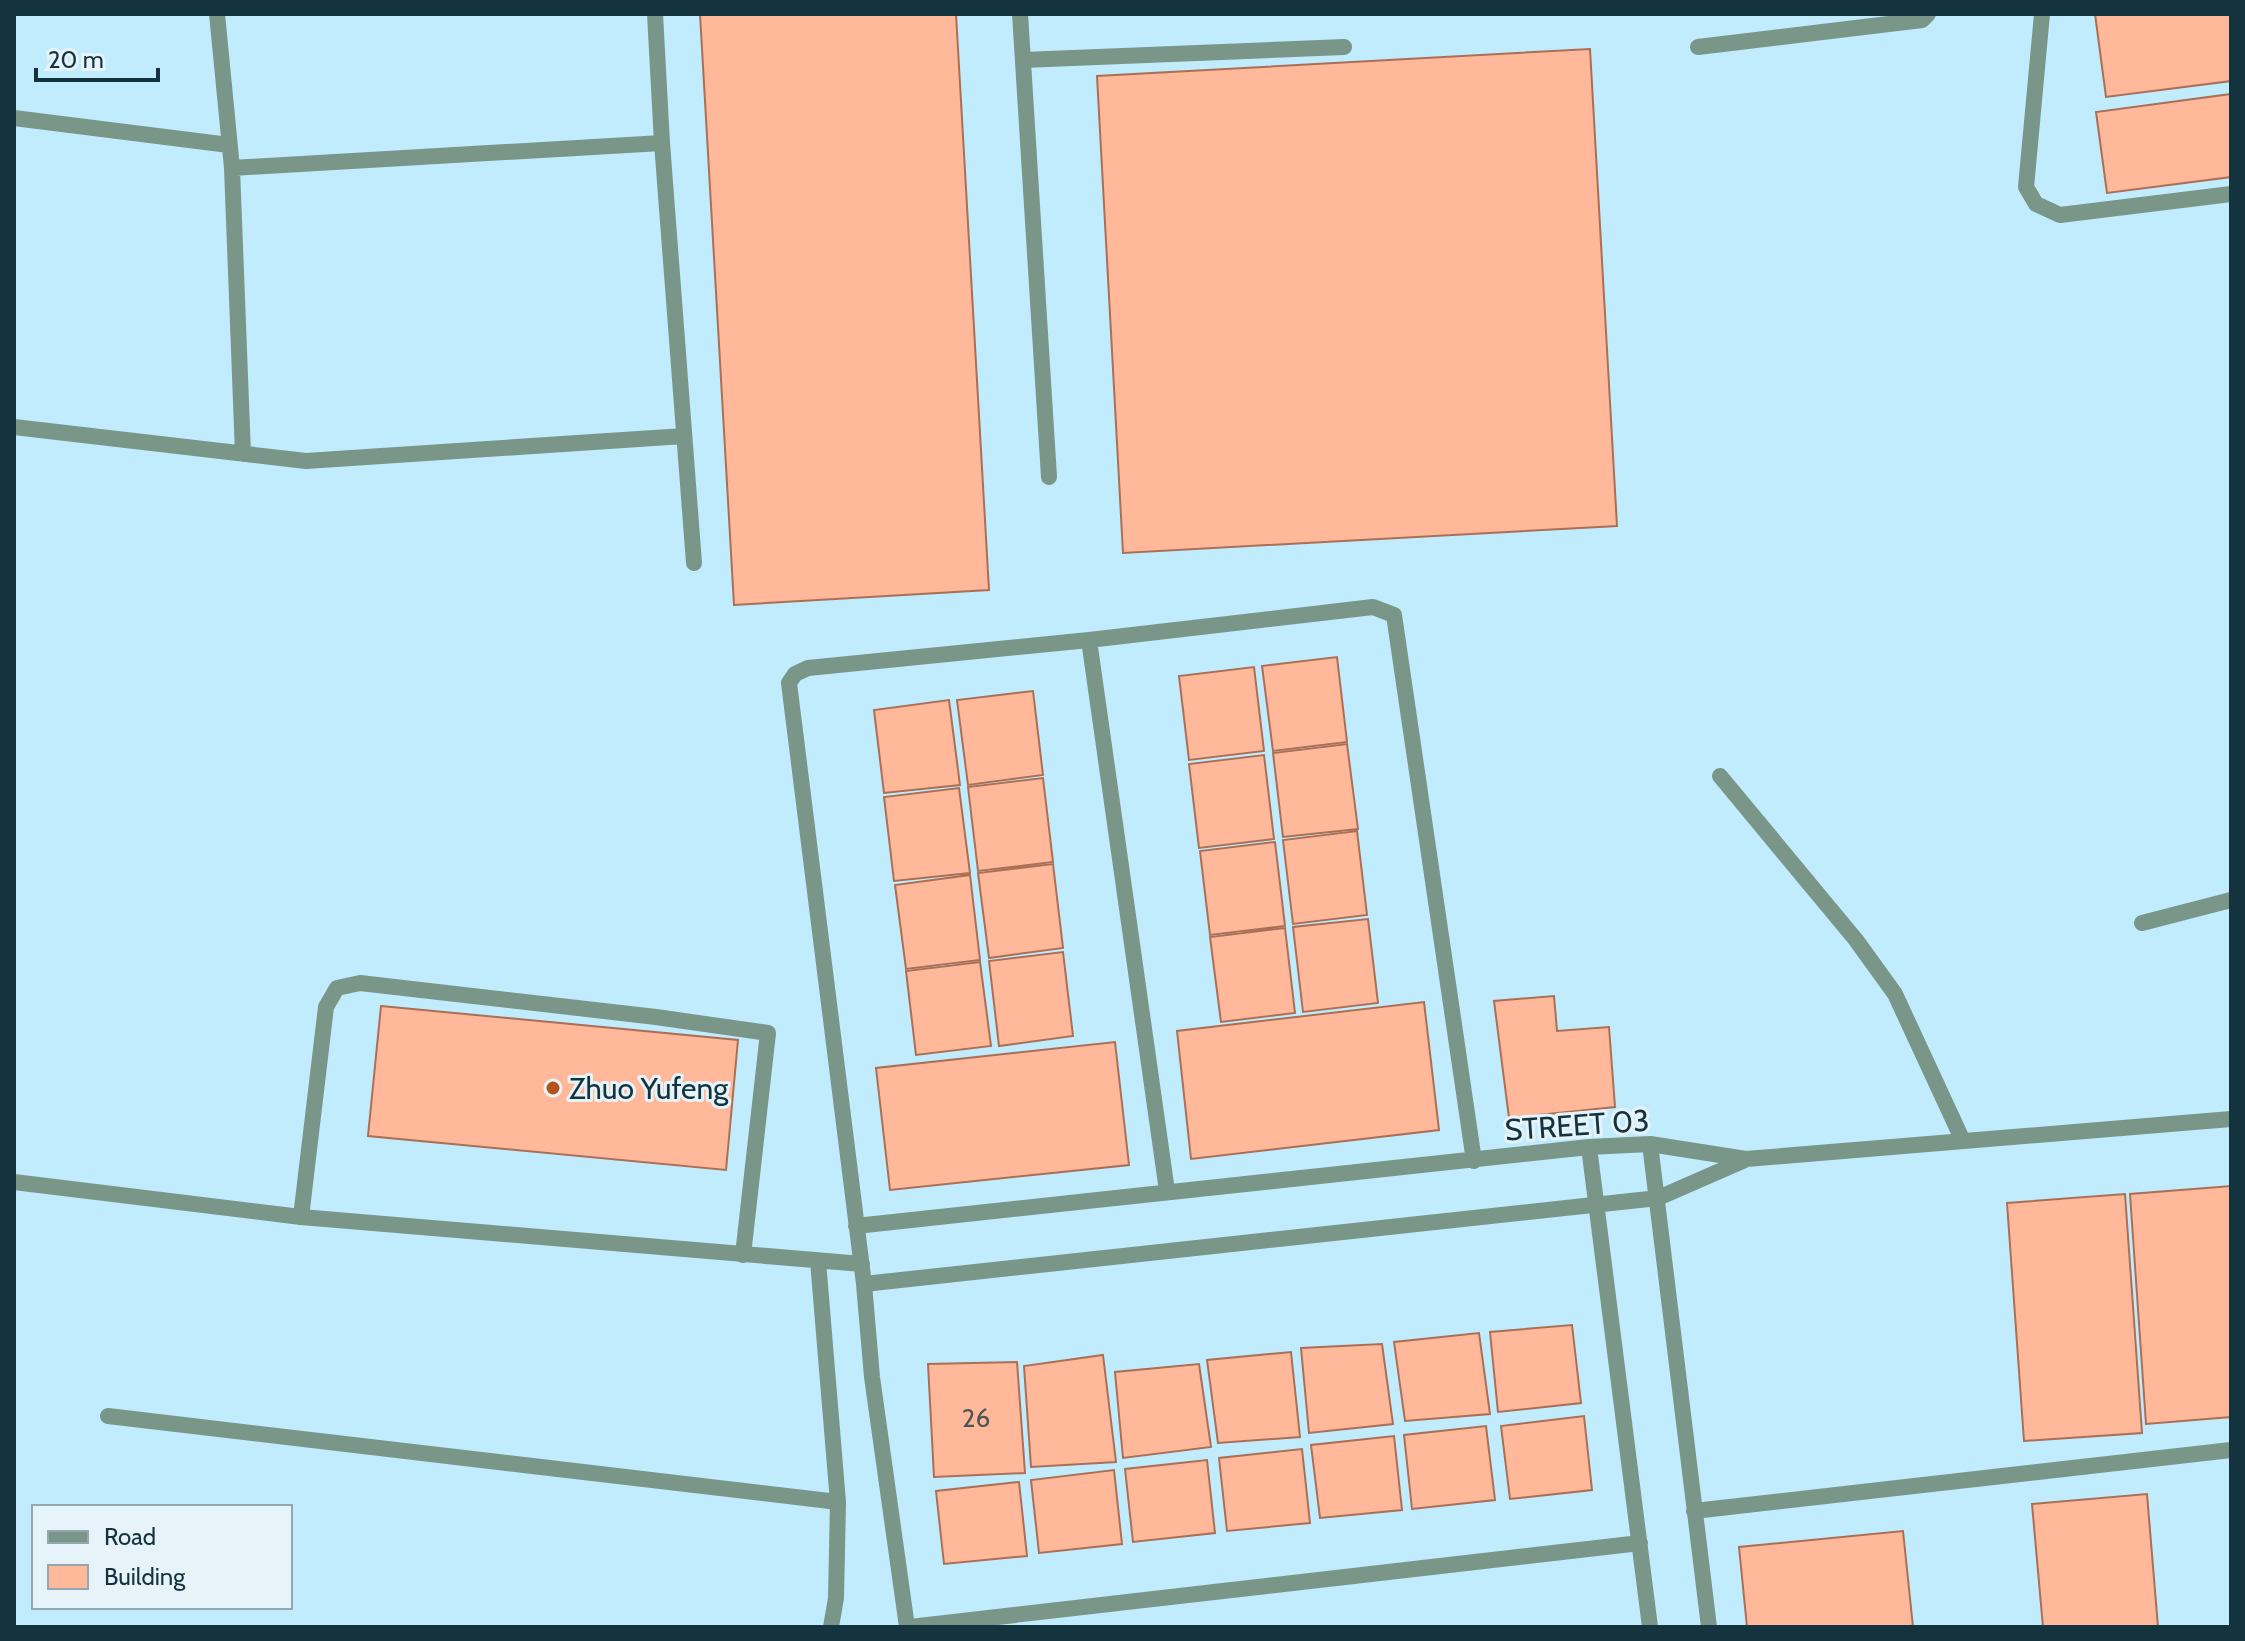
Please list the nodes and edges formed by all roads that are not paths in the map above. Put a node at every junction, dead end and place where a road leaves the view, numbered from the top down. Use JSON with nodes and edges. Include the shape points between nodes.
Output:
{"nodes":[{"id":1,"x":217,"y":14,"type":"edge"},
{"id":2,"x":655,"y":14,"type":"edge"},
{"id":3,"x":1020,"y":14,"type":"edge"},
{"id":4,"x":1928,"y":14,"type":"edge"},
{"id":5,"x":2042,"y":14,"type":"edge"},
{"id":6,"x":1344,"y":47,"type":"dead end"},
{"id":7,"x":1698,"y":47,"type":"dead end"},
{"id":8,"x":1023,"y":60,"type":"junction"},
{"id":9,"x":14,"y":118,"type":"edge"},
{"id":10,"x":662,"y":143,"type":"junction"},
{"id":11,"x":229,"y":145,"type":"junction"},
{"id":12,"x":232,"y":168,"type":"junction"},
{"id":13,"x":2231,"y":194,"type":"edge"},
{"id":14,"x":14,"y":427,"type":"edge"},
{"id":15,"x":684,"y":436,"type":"junction"},
{"id":16,"x":243,"y":454,"type":"junction"},
{"id":17,"x":1049,"y":477,"type":"dead end"},
{"id":18,"x":694,"y":563,"type":"dead end"},
{"id":19,"x":1089,"y":640,"type":"junction"},
{"id":20,"x":1720,"y":776,"type":"dead end"},
{"id":21,"x":2231,"y":900,"type":"edge"},
{"id":22,"x":2142,"y":923,"type":"dead end"},
{"id":23,"x":2231,"y":1119,"type":"edge"},
{"id":24,"x":1963,"y":1141,"type":"junction"},
{"id":25,"x":1650,"y":1144,"type":"junction"},
{"id":26,"x":1589,"y":1147,"type":"junction"},
{"id":27,"x":1746,"y":1159,"type":"junction"},
{"id":28,"x":1474,"y":1161,"type":"junction"},
{"id":29,"x":14,"y":1182,"type":"edge"},
{"id":30,"x":1167,"y":1191,"type":"junction"},
{"id":31,"x":1658,"y":1198,"type":"junction"},
{"id":32,"x":1596,"y":1204,"type":"junction"},
{"id":33,"x":301,"y":1217,"type":"junction"},
{"id":34,"x":856,"y":1226,"type":"junction"},
{"id":35,"x":743,"y":1255,"type":"junction"},
{"id":36,"x":818,"y":1261,"type":"junction"},
{"id":37,"x":862,"y":1264,"type":"junction"},
{"id":38,"x":864,"y":1284,"type":"junction"},
{"id":39,"x":108,"y":1416,"type":"dead end"},
{"id":40,"x":2231,"y":1450,"type":"edge"},
{"id":41,"x":838,"y":1502,"type":"junction"},
{"id":42,"x":1694,"y":1511,"type":"junction"},
{"id":43,"x":1640,"y":1543,"type":"junction"},
{"id":44,"x":831,"y":1627,"type":"edge"},
{"id":45,"x":909,"y":1627,"type":"edge"},
{"id":46,"x":1650,"y":1627,"type":"edge"},
{"id":47,"x":1709,"y":1627,"type":"edge"}],
"edges":[{"from":1,"to":11,"type":"street"},
{"from":2,"to":10,"type":"street"},
{"from":3,"to":8,"type":"street"},
{"from":4,"to":7,"type":"street","via":[[1922,20]]},
{"from":5,"to":13,"type":"street","via":[[2026,187],[2036,204],[2060,215]]},
{"from":6,"to":8,"type":"street"},
{"from":8,"to":17,"type":"street"},
{"from":9,"to":11,"type":"street"},
{"from":10,"to":12,"type":"street"},
{"from":10,"to":15,"type":"street"},
{"from":11,"to":12,"type":"street"},
{"from":12,"to":16,"type":"street"},
{"from":14,"to":16,"type":"street"},
{"from":15,"to":16,"type":"street","via":[[306,461]]},
{"from":15,"to":18,"type":"street"},
{"from":19,"to":28,"type":"street","via":[[1373,607],[1394,615]]},
{"from":19,"to":30,"type":"street"},
{"from":19,"to":34,"type":"street","via":[[808,668],[789,683]]},
{"from":20,"to":24,"type":"street","via":[[1895,994]]},
{"from":21,"to":22,"type":"street"},
{"from":23,"to":24,"type":"street"},
{"from":24,"to":27,"type":"street"},
{"from":25,"to":26,"type":"street","name":"STREET 03"},
{"from":25,"to":27,"type":"street","name":"STREET 03"},
{"from":25,"to":31,"type":"street"},
{"from":26,"to":28,"type":"street","name":"STREET 03"},
{"from":26,"to":32,"type":"street"},
{"from":27,"to":31,"type":"street"},
{"from":28,"to":30,"type":"street","name":"STREET 03"},
{"from":29,"to":33,"type":"street"},
{"from":30,"to":34,"type":"street","name":"STREET 03"},
{"from":31,"to":32,"type":"street"},
{"from":31,"to":42,"type":"street"},
{"from":32,"to":38,"type":"street"},
{"from":32,"to":43,"type":"street"},
{"from":33,"to":35,"type":"street"},
{"from":33,"to":35,"type":"street","via":[[326,1007],[337,988],[360,983],[768,1033]]},
{"from":34,"to":37,"type":"street"},
{"from":35,"to":36,"type":"street"},
{"from":36,"to":37,"type":"street"},
{"from":36,"to":41,"type":"street"},
{"from":37,"to":38,"type":"street"},
{"from":38,"to":45,"type":"street","via":[[872,1377]]},
{"from":39,"to":41,"type":"street"},
{"from":40,"to":42,"type":"street"},
{"from":41,"to":44,"type":"street"},
{"from":42,"to":47,"type":"street"},
{"from":43,"to":45,"type":"street"},
{"from":43,"to":46,"type":"street"}]}
